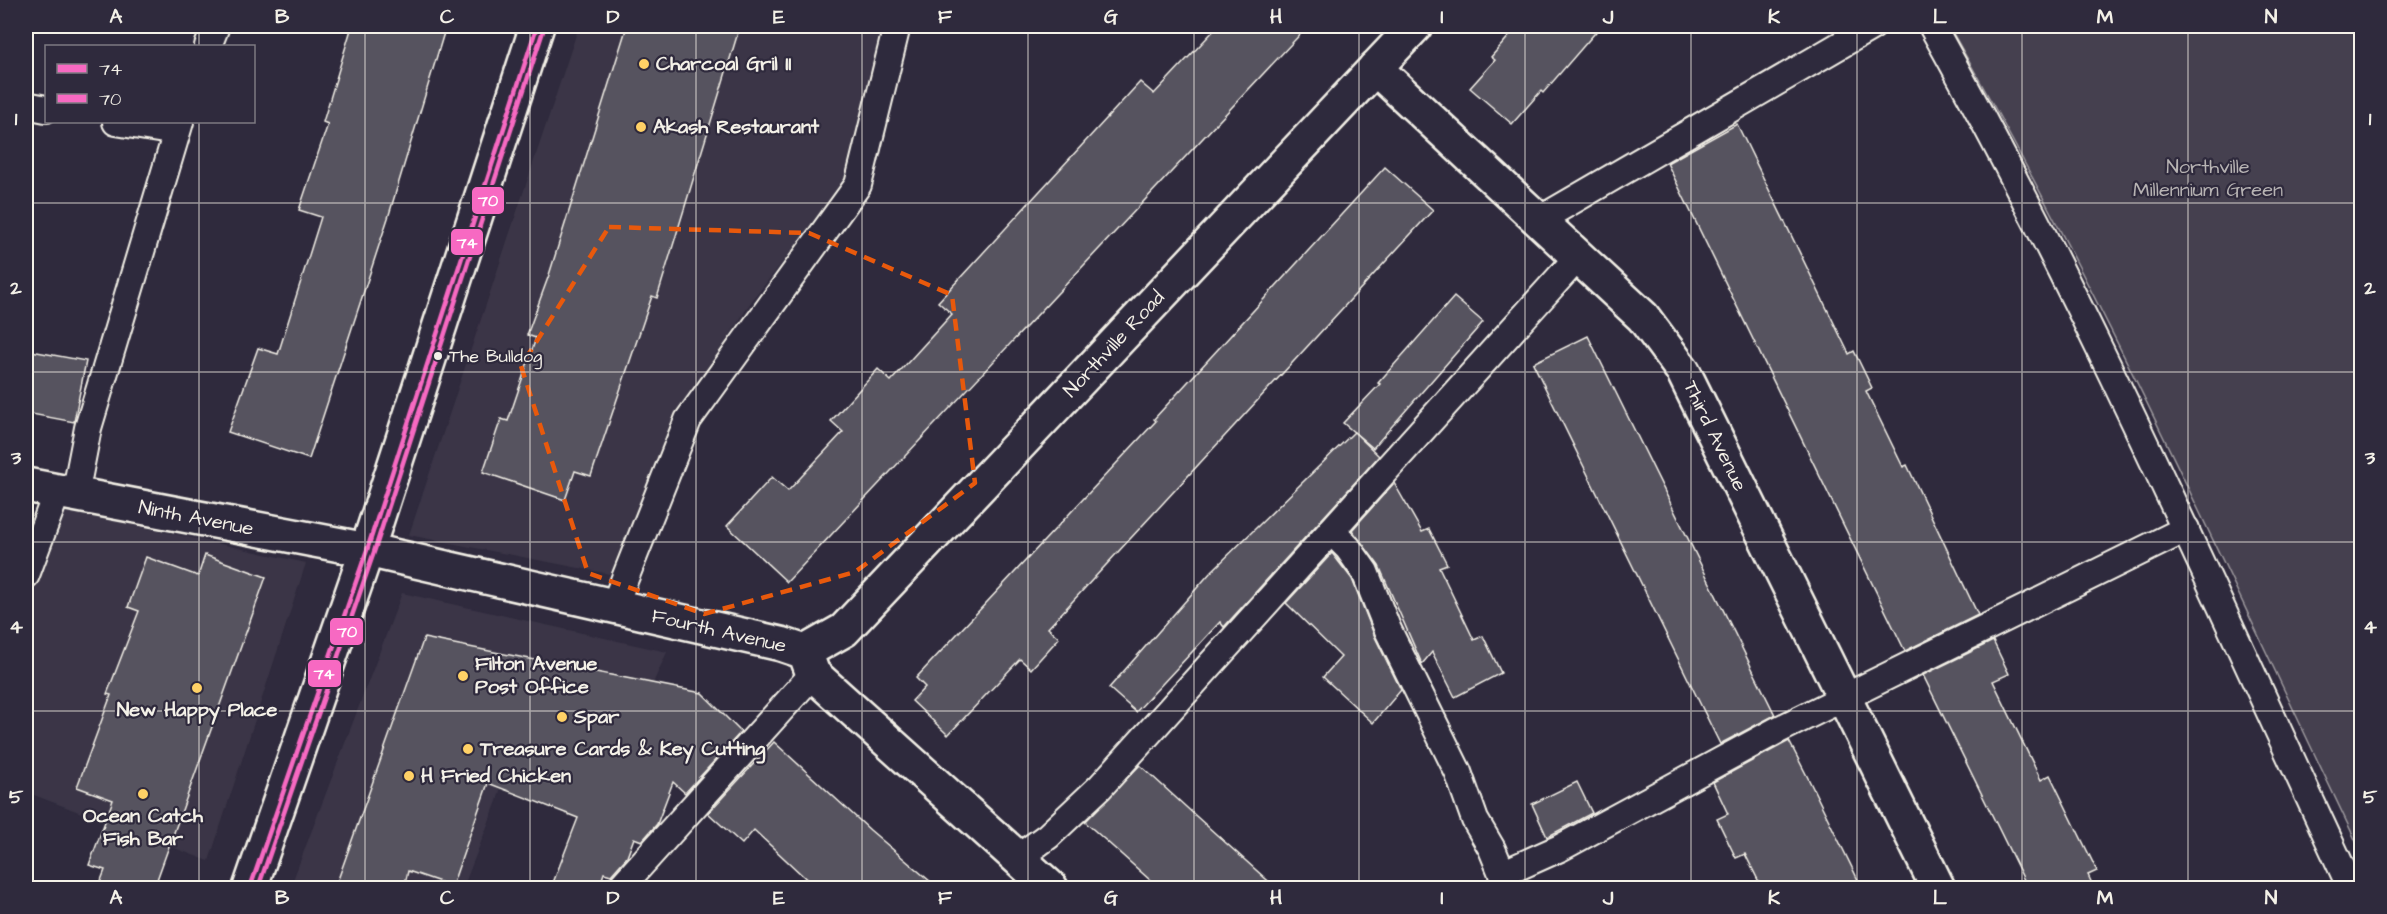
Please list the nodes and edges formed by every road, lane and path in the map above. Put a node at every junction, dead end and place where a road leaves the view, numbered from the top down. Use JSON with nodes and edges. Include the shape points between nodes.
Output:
{"nodes":[{"id":1,"x":216,"y":26,"type":"edge"},
{"id":2,"x":537,"y":26,"type":"edge"},
{"id":3,"x":897,"y":26,"type":"edge"},
{"id":4,"x":1415,"y":26,"type":"edge"},
{"id":5,"x":1873,"y":26,"type":"edge"},
{"id":6,"x":1932,"y":26,"type":"edge"},
{"id":7,"x":208,"y":45,"type":"edge"},
{"id":8,"x":1375,"y":68,"type":"junction"},
{"id":9,"x":26,"y":105,"type":"edge"},
{"id":10,"x":45,"y":109,"type":"edge"},
{"id":11,"x":128,"y":123,"type":"edge"},
{"id":12,"x":178,"y":127,"type":"edge"},
{"id":13,"x":1539,"y":219,"type":"junction"},
{"id":14,"x":1579,"y":256,"type":"junction"},
{"id":15,"x":53,"y":491,"type":"edge"},
{"id":16,"x":2186,"y":529,"type":"junction"},
{"id":17,"x":1330,"y":531,"type":"junction"},
{"id":18,"x":367,"y":550,"type":"junction"},
{"id":19,"x":26,"y":575,"type":"edge"},
{"id":20,"x":614,"y":606,"type":"junction"},
{"id":21,"x":809,"y":663,"type":"junction"},
{"id":22,"x":1845,"y":698,"type":"junction"},
{"id":23,"x":1018,"y":857,"type":"junction"},
{"id":24,"x":1505,"y":881,"type":"edge"},
{"id":25,"x":250,"y":888,"type":"edge"},
{"id":26,"x":620,"y":888,"type":"edge"},
{"id":27,"x":1052,"y":888,"type":"edge"},
{"id":28,"x":1938,"y":888,"type":"edge"},
{"id":29,"x":2351,"y":888,"type":"edge"}],
"edges":[{"from":1,"to":7,"type":"lane"},
{"from":2,"to":18,"type":"street"},
{"from":3,"to":20,"type":"lane","via":[[858,185],[688,420]]},
{"from":4,"to":8,"type":"street","name":"Northville Road"},
{"from":5,"to":13,"type":"lane"},
{"from":6,"to":16,"type":"lane","via":[[2063,270]]},
{"from":8,"to":13,"type":"street","name":"Third Avenue"},
{"from":8,"to":21,"type":"street","name":"Northville Road"},
{"from":9,"to":10,"type":"lane"},
{"from":11,"to":12,"type":"lane"},
{"from":12,"to":15,"type":"lane","via":[[88,428]]},
{"from":13,"to":14,"type":"street","name":"Third Avenue"},
{"from":14,"to":17,"type":"lane"},
{"from":14,"to":22,"type":"street","name":"Third Avenue","via":[[1643,317],[1683,371]]},
{"from":15,"to":18,"type":"street","name":"Ninth Avenue"},
{"from":15,"to":19,"type":"lane"},
{"from":16,"to":22,"type":"lane"},
{"from":16,"to":29,"type":"lane"},
{"from":17,"to":23,"type":"lane","via":[[1100,787],[1048,836]]},
{"from":17,"to":24,"type":"lane","via":[[1365,572]]},
{"from":18,"to":20,"type":"street","name":"Fourth Avenue"},
{"from":18,"to":25,"type":"street"},
{"from":20,"to":21,"type":"street","name":"Fourth Avenue","via":[[781,644]]},
{"from":21,"to":23,"type":"street","name":"Fourth Avenue"},
{"from":21,"to":26,"type":"lane"},
{"from":22,"to":24,"type":"lane","via":[[1776,731]]},
{"from":22,"to":28,"type":"street","name":"Third Avenue"},
{"from":23,"to":27,"type":"street","name":"Fourth Avenue"}]}
